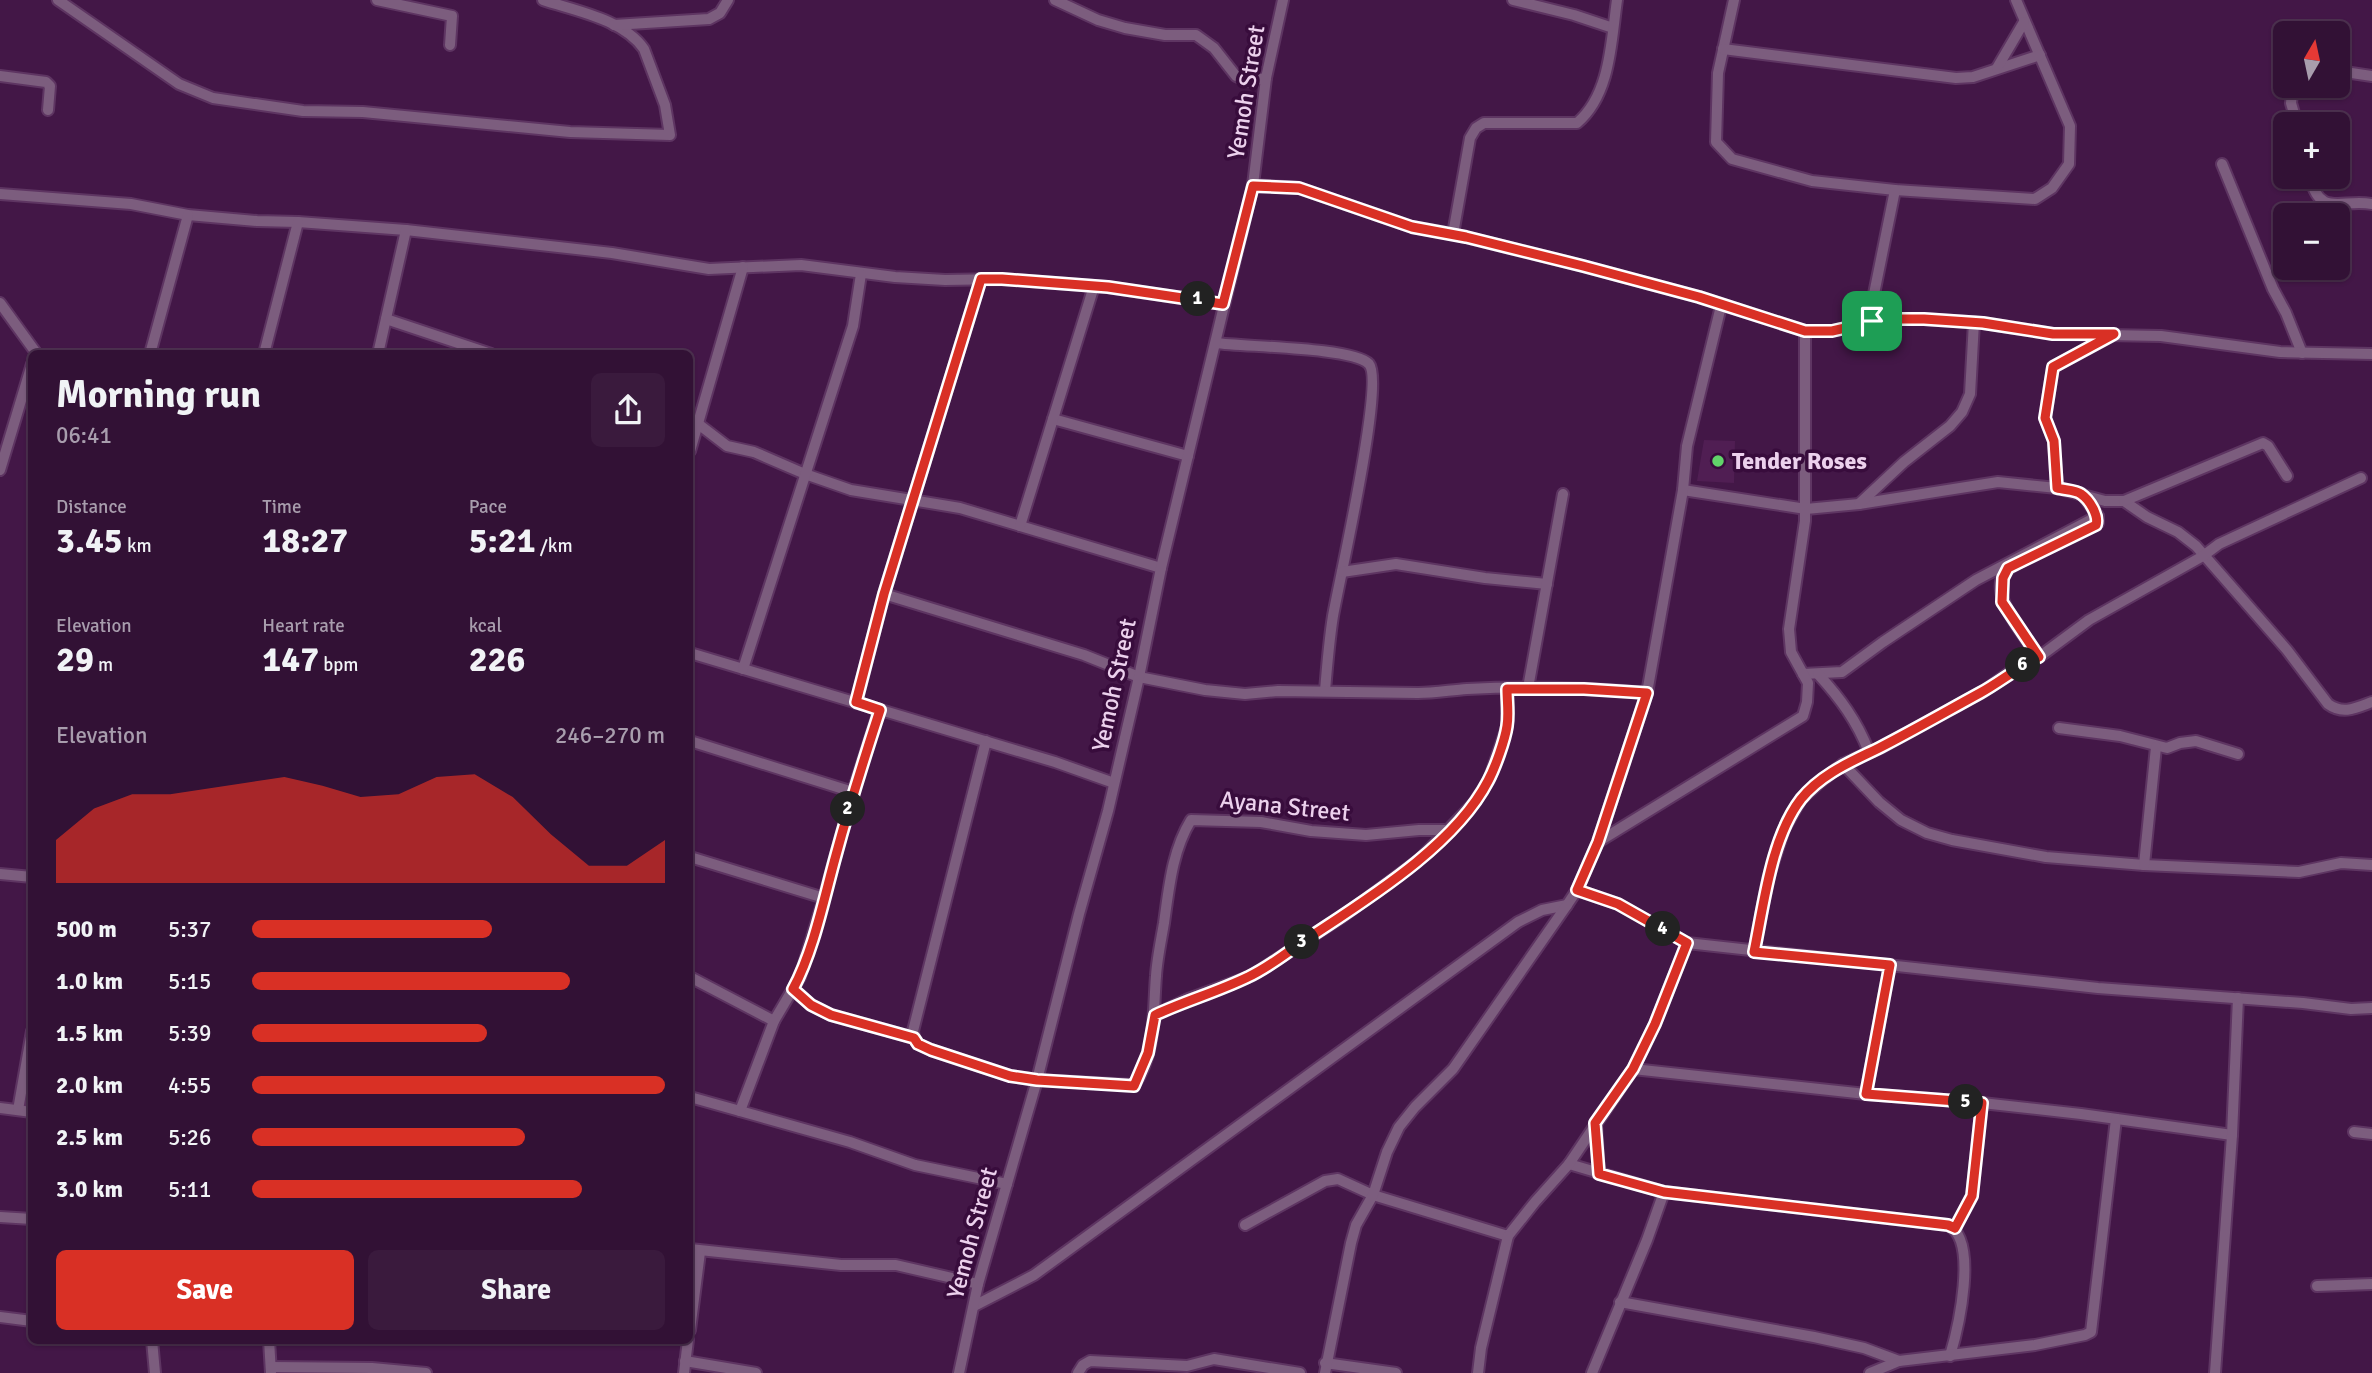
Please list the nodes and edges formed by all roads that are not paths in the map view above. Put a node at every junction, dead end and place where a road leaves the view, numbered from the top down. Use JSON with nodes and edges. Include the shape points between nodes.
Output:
{"nodes":[{"id":1,"x":58,"y":0,"type":"edge"},
{"id":2,"x":377,"y":0,"type":"edge"},
{"id":3,"x":543,"y":0,"type":"edge"},
{"id":4,"x":728,"y":0,"type":"edge"},
{"id":5,"x":1055,"y":0,"type":"edge"},
{"id":6,"x":1283,"y":0,"type":"edge"},
{"id":7,"x":1513,"y":0,"type":"edge"},
{"id":8,"x":1617,"y":0,"type":"edge"},
{"id":9,"x":1734,"y":0,"type":"edge"},
{"id":10,"x":2016,"y":0,"type":"edge"},
{"id":11,"x":1071,"y":3,"type":"edge"},
{"id":12,"x":2024,"y":22,"type":"junction"},
{"id":13,"x":614,"y":25,"type":"junction"},
{"id":14,"x":1613,"y":28,"type":"junction"},
{"id":15,"x":450,"y":45,"type":"dead end"},
{"id":16,"x":1723,"y":49,"type":"junction"},
{"id":17,"x":2040,"y":55,"type":"junction"},
{"id":18,"x":1997,"y":68,"type":"junction"},
{"id":19,"x":2350,"y":73,"type":"edge"},
{"id":20,"x":0,"y":76,"type":"edge"},
{"id":21,"x":2372,"y":76,"type":"edge"},
{"id":22,"x":1266,"y":78,"type":"junction"},
{"id":23,"x":48,"y":110,"type":"dead end"},
{"id":24,"x":2222,"y":164,"type":"dead end"},
{"id":25,"x":1253,"y":186,"type":"junction"},
{"id":26,"x":2315,"y":189,"type":"edge"},
{"id":27,"x":1895,"y":190,"type":"junction"},
{"id":28,"x":0,"y":194,"type":"edge"},
{"id":29,"x":2372,"y":204,"type":"edge"},
{"id":30,"x":188,"y":215,"type":"junction"},
{"id":31,"x":298,"y":222,"type":"junction"},
{"id":32,"x":406,"y":230,"type":"junction"},
{"id":33,"x":1453,"y":234,"type":"junction"},
{"id":34,"x":743,"y":267,"type":"junction"},
{"id":35,"x":862,"y":274,"type":"junction"},
{"id":36,"x":981,"y":279,"type":"junction"},
{"id":37,"x":1094,"y":286,"type":"junction"},
{"id":38,"x":0,"y":303,"type":"edge"},
{"id":39,"x":1223,"y":304,"type":"junction"},
{"id":40,"x":1721,"y":306,"type":"junction"},
{"id":41,"x":386,"y":319,"type":"junction"},
{"id":42,"x":1872,"y":321,"type":"junction"},
{"id":43,"x":1974,"y":322,"type":"junction"},
{"id":44,"x":1805,"y":331,"type":"junction"},
{"id":45,"x":2114,"y":334,"type":"junction"},
{"id":46,"x":1216,"y":343,"type":"junction"},
{"id":47,"x":34,"y":350,"type":"edge"},
{"id":48,"x":151,"y":350,"type":"edge"},
{"id":49,"x":265,"y":350,"type":"edge"},
{"id":50,"x":379,"y":350,"type":"edge"},
{"id":51,"x":479,"y":350,"type":"edge"},
{"id":52,"x":2302,"y":352,"type":"junction"},
{"id":53,"x":2372,"y":354,"type":"edge"},
{"id":54,"x":28,"y":377,"type":"edge"},
{"id":55,"x":1053,"y":419,"type":"junction"},
{"id":56,"x":693,"y":421,"type":"edge"},
{"id":57,"x":1188,"y":456,"type":"junction"},
{"id":58,"x":0,"y":470,"type":"edge"},
{"id":59,"x":805,"y":474,"type":"junction"},
{"id":60,"x":2287,"y":476,"type":"dead end"},
{"id":61,"x":2361,"y":478,"type":"dead end"},
{"id":62,"x":2057,"y":488,"type":"junction"},
{"id":63,"x":1683,"y":490,"type":"junction"},
{"id":64,"x":1563,"y":494,"type":"dead end"},
{"id":65,"x":2082,"y":494,"type":"junction"},
{"id":66,"x":914,"y":500,"type":"junction"},
{"id":67,"x":2124,"y":501,"type":"junction"},
{"id":68,"x":1859,"y":504,"type":"junction"},
{"id":69,"x":1806,"y":509,"type":"junction"},
{"id":70,"x":2098,"y":516,"type":"junction"},
{"id":71,"x":1020,"y":526,"type":"junction"},
{"id":72,"x":2203,"y":556,"type":"junction"},
{"id":73,"x":1161,"y":568,"type":"junction"},
{"id":74,"x":1342,"y":572,"type":"junction"},
{"id":75,"x":1547,"y":584,"type":"junction"},
{"id":76,"x":884,"y":594,"type":"junction"},
{"id":77,"x":693,"y":654,"type":"edge"},
{"id":78,"x":2039,"y":657,"type":"junction"},
{"id":79,"x":743,"y":669,"type":"junction"},
{"id":80,"x":1803,"y":674,"type":"junction"},
{"id":81,"x":1818,"y":674,"type":"junction"},
{"id":82,"x":1139,"y":677,"type":"junction"},
{"id":83,"x":1528,"y":688,"type":"junction"},
{"id":84,"x":1507,"y":689,"type":"junction"},
{"id":85,"x":1325,"y":691,"type":"junction"},
{"id":86,"x":1647,"y":693,"type":"junction"},
{"id":87,"x":856,"y":702,"type":"junction"},
{"id":88,"x":2372,"y":702,"type":"edge"},
{"id":89,"x":880,"y":710,"type":"junction"},
{"id":90,"x":2059,"y":728,"type":"dead end"},
{"id":91,"x":986,"y":741,"type":"junction"},
{"id":92,"x":693,"y":742,"type":"edge"},
{"id":93,"x":2156,"y":747,"type":"junction"},
{"id":94,"x":1869,"y":752,"type":"junction"},
{"id":95,"x":2238,"y":754,"type":"dead end"},
{"id":96,"x":1843,"y":764,"type":"junction"},
{"id":97,"x":1114,"y":783,"type":"junction"},
{"id":98,"x":853,"y":792,"type":"junction"},
{"id":99,"x":1450,"y":830,"type":"junction"},
{"id":100,"x":1598,"y":842,"type":"junction"},
{"id":101,"x":693,"y":858,"type":"edge"},
{"id":102,"x":2372,"y":864,"type":"edge"},
{"id":103,"x":2144,"y":865,"type":"junction"},
{"id":104,"x":0,"y":874,"type":"edge"},
{"id":105,"x":28,"y":877,"type":"edge"},
{"id":106,"x":1577,"y":890,"type":"junction"},
{"id":107,"x":824,"y":898,"type":"junction"},
{"id":108,"x":1567,"y":905,"type":"junction"},
{"id":109,"x":1687,"y":943,"type":"junction"},
{"id":110,"x":1754,"y":952,"type":"junction"},
{"id":111,"x":1890,"y":965,"type":"junction"},
{"id":112,"x":693,"y":979,"type":"edge"},
{"id":113,"x":793,"y":989,"type":"junction"},
{"id":114,"x":2238,"y":998,"type":"junction"},
{"id":115,"x":2372,"y":1008,"type":"edge"},
{"id":116,"x":1155,"y":1015,"type":"junction"},
{"id":117,"x":774,"y":1021,"type":"junction"},
{"id":118,"x":914,"y":1038,"type":"junction"},
{"id":119,"x":28,"y":1054,"type":"edge"},
{"id":120,"x":1633,"y":1069,"type":"junction"},
{"id":121,"x":1037,"y":1080,"type":"junction"},
{"id":122,"x":1866,"y":1094,"type":"junction"},
{"id":123,"x":693,"y":1098,"type":"edge"},
{"id":124,"x":1982,"y":1103,"type":"junction"},
{"id":125,"x":0,"y":1108,"type":"edge"},
{"id":126,"x":18,"y":1110,"type":"junction"},
{"id":127,"x":28,"y":1111,"type":"edge"},
{"id":128,"x":740,"y":1111,"type":"junction"},
{"id":129,"x":2116,"y":1119,"type":"junction"},
{"id":130,"x":1595,"y":1123,"type":"junction"},
{"id":131,"x":2354,"y":1132,"type":"dead end"},
{"id":132,"x":2372,"y":1134,"type":"edge"},
{"id":133,"x":2232,"y":1135,"type":"junction"},
{"id":134,"x":1569,"y":1164,"type":"junction"},
{"id":135,"x":1599,"y":1174,"type":"junction"},
{"id":136,"x":1007,"y":1185,"type":"junction"},
{"id":137,"x":1664,"y":1192,"type":"junction"},
{"id":138,"x":1373,"y":1195,"type":"junction"},
{"id":139,"x":0,"y":1217,"type":"edge"},
{"id":140,"x":28,"y":1219,"type":"edge"},
{"id":141,"x":1245,"y":1225,"type":"dead end"},
{"id":142,"x":1955,"y":1228,"type":"junction"},
{"id":143,"x":1508,"y":1236,"type":"junction"},
{"id":144,"x":695,"y":1251,"type":"edge"},
{"id":145,"x":693,"y":1283,"type":"edge"},
{"id":146,"x":978,"y":1284,"type":"junction"},
{"id":147,"x":2372,"y":1284,"type":"edge"},
{"id":148,"x":2317,"y":1286,"type":"dead end"},
{"id":149,"x":1620,"y":1302,"type":"junction"},
{"id":150,"x":974,"y":1306,"type":"junction"},
{"id":151,"x":0,"y":1317,"type":"edge"},
{"id":152,"x":28,"y":1320,"type":"edge"},
{"id":153,"x":152,"y":1344,"type":"edge"},
{"id":154,"x":269,"y":1344,"type":"edge"},
{"id":155,"x":687,"y":1344,"type":"edge"},
{"id":156,"x":1950,"y":1356,"type":"junction"},
{"id":157,"x":685,"y":1361,"type":"junction"},
{"id":158,"x":1899,"y":1361,"type":"junction"},
{"id":159,"x":1325,"y":1368,"type":"edge"},
{"id":160,"x":271,"y":1370,"type":"edge"},
{"id":161,"x":155,"y":1373,"type":"edge"},
{"id":162,"x":426,"y":1373,"type":"edge"},
{"id":163,"x":684,"y":1373,"type":"edge"},
{"id":164,"x":756,"y":1373,"type":"edge"},
{"id":165,"x":959,"y":1373,"type":"edge"},
{"id":166,"x":1078,"y":1373,"type":"edge"},
{"id":167,"x":1300,"y":1373,"type":"edge"},
{"id":168,"x":1396,"y":1373,"type":"edge"},
{"id":169,"x":1478,"y":1373,"type":"edge"},
{"id":170,"x":1592,"y":1373,"type":"edge"},
{"id":171,"x":1870,"y":1373,"type":"edge"},
{"id":172,"x":2215,"y":1373,"type":"edge"}],
"edges":[{"from":1,"to":13,"type":"street","via":[[178,84],[212,98],[303,111],[363,112],[570,132],[670,135],[665,105],[644,49]]},
{"from":2,"to":15,"type":"street","via":[[452,16]]},
{"from":3,"to":13,"type":"street"},
{"from":4,"to":13,"type":"street","via":[[720,13],[709,19]]},
{"from":5,"to":11,"type":"street"},
{"from":6,"to":22,"type":"street","name":"Yemoh Street"},
{"from":7,"to":14,"type":"street"},
{"from":8,"to":14,"type":"street"},
{"from":9,"to":16,"type":"street"},
{"from":10,"to":12,"type":"street"},
{"from":11,"to":22,"type":"street","via":[[1098,20],[1125,28],[1196,35],[1236,76],[1248,81]]},
{"from":12,"to":17,"type":"street"},
{"from":12,"to":18,"type":"street"},
{"from":14,"to":33,"type":"street","via":[[1597,99],[1577,122],[1484,123],[1476,128],[1470,138]]},
{"from":16,"to":18,"type":"street","via":[[1955,78]]},
{"from":16,"to":27,"type":"street","via":[[1716,142],[1732,159],[1812,181]]},
{"from":17,"to":18,"type":"street"},
{"from":17,"to":27,"type":"street","via":[[2070,126],[2069,164],[2052,188],[2035,199]]},
{"from":19,"to":21,"type":"street"},
{"from":20,"to":23,"type":"street","via":[[46,82],[50,86]]},
{"from":22,"to":25,"type":"street","name":"Yemoh Street"},
{"from":24,"to":52,"type":"street"},
{"from":25,"to":33,"type":"street","via":[[1299,188],[1412,227]]},
{"from":25,"to":39,"type":"street","name":"Yemoh Street"},
{"from":26,"to":29,"type":"street","via":[[2325,203]]},
{"from":27,"to":42,"type":"street"},
{"from":28,"to":30,"type":"street","via":[[131,204]]},
{"from":30,"to":31,"type":"street"},
{"from":30,"to":48,"type":"street"},
{"from":31,"to":32,"type":"street"},
{"from":31,"to":49,"type":"street"},
{"from":32,"to":34,"type":"street","via":[[709,269]]},
{"from":32,"to":41,"type":"street"},
{"from":33,"to":40,"type":"street"},
{"from":34,"to":35,"type":"street","via":[[801,265]]},
{"from":34,"to":56,"type":"street"},
{"from":35,"to":36,"type":"street"},
{"from":35,"to":59,"type":"street","via":[[853,326]]},
{"from":36,"to":37,"type":"street"},
{"from":36,"to":66,"type":"street"},
{"from":37,"to":39,"type":"street"},
{"from":37,"to":55,"type":"street"},
{"from":38,"to":47,"type":"street"},
{"from":39,"to":46,"type":"street","name":"Yemoh Street"},
{"from":40,"to":44,"type":"street"},
{"from":40,"to":63,"type":"street","via":[[1687,446]]},
{"from":41,"to":50,"type":"street"},
{"from":41,"to":51,"type":"street"},
{"from":42,"to":43,"type":"street"},
{"from":42,"to":44,"type":"street","via":[[1832,331]]},
{"from":43,"to":45,"type":"street","via":[[2053,334]]},
{"from":43,"to":68,"type":"street","via":[[1970,394],[1962,412]]},
{"from":44,"to":69,"type":"street"},
{"from":45,"to":52,"type":"street"},
{"from":45,"to":62,"type":"street","via":[[2053,367],[2045,418],[2054,441]]},
{"from":46,"to":57,"type":"street","name":"Yemoh Street"},
{"from":46,"to":74,"type":"street","via":[[1336,354],[1361,359],[1370,366],[1374,377],[1370,415]]},
{"from":52,"to":53,"type":"street"},
{"from":54,"to":58,"type":"street"},
{"from":55,"to":57,"type":"street"},
{"from":55,"to":71,"type":"street"},
{"from":56,"to":59,"type":"street","via":[[727,446]]},
{"from":57,"to":73,"type":"street","name":"Yemoh Street"},
{"from":59,"to":66,"type":"street","via":[[850,490]]},
{"from":59,"to":79,"type":"street"},
{"from":60,"to":67,"type":"street","via":[[2263,443]]},
{"from":61,"to":72,"type":"street","via":[[2219,544]]},
{"from":62,"to":65,"type":"street"},
{"from":62,"to":68,"type":"street","via":[[1998,482]]},
{"from":63,"to":69,"type":"street"},
{"from":63,"to":86,"type":"street"},
{"from":64,"to":75,"type":"street"},
{"from":65,"to":67,"type":"street"},
{"from":65,"to":70,"type":"street"},
{"from":66,"to":71,"type":"street"},
{"from":66,"to":76,"type":"street"},
{"from":67,"to":72,"type":"street","via":[[2178,532]]},
{"from":68,"to":69,"type":"street"},
{"from":69,"to":80,"type":"street","via":[[1789,629],[1791,652]]},
{"from":70,"to":78,"type":"street","via":[[2096,525],[2008,568],[2003,578],[2002,602]]},
{"from":70,"to":81,"type":"street","via":[[1976,580],[1842,673]]},
{"from":71,"to":73,"type":"street"},
{"from":72,"to":78,"type":"street","via":[[2089,620]]},
{"from":72,"to":88,"type":"street","via":[[2287,650],[2328,704],[2345,711]]},
{"from":73,"to":82,"type":"street","name":"Yemoh Street"},
{"from":74,"to":75,"type":"street","via":[[1396,564]]},
{"from":74,"to":85,"type":"street"},
{"from":75,"to":83,"type":"street"},
{"from":76,"to":82,"type":"street","via":[[1084,655]]},
{"from":76,"to":87,"type":"street"},
{"from":77,"to":79,"type":"street"},
{"from":78,"to":94,"type":"street"},
{"from":79,"to":87,"type":"street"},
{"from":80,"to":81,"type":"street"},
{"from":80,"to":100,"type":"street","via":[[1808,682],[1803,716]]},
{"from":81,"to":94,"type":"street","via":[[1843,701]]},
{"from":82,"to":85,"type":"street","via":[[1245,694]]},
{"from":82,"to":97,"type":"street","name":"Yemoh Street"},
{"from":83,"to":84,"type":"street"},
{"from":83,"to":86,"type":"street"},
{"from":84,"to":85,"type":"street"},
{"from":84,"to":99,"type":"street","via":[[1507,727],[1489,780]]},
{"from":86,"to":100,"type":"street"},
{"from":87,"to":89,"type":"street"},
{"from":89,"to":91,"type":"street"},
{"from":89,"to":98,"type":"street"},
{"from":90,"to":93,"type":"street","via":[[2120,736]]},
{"from":91,"to":97,"type":"street"},
{"from":91,"to":118,"type":"street"},
{"from":92,"to":98,"type":"street"},
{"from":93,"to":95,"type":"street","via":[[2196,741]]},
{"from":93,"to":103,"type":"street"},
{"from":94,"to":96,"type":"street"},
{"from":96,"to":103,"type":"street","via":[[1879,802],[1927,833],[2046,857]]},
{"from":96,"to":110,"type":"street","via":[[1801,799],[1784,829]]},
{"from":97,"to":121,"type":"street","name":"Yemoh Street"},
{"from":98,"to":107,"type":"street"},
{"from":99,"to":116,"type":"street","via":[[1420,859],[1342,917],[1251,976]]},
{"from":99,"to":116,"type":"street","name":"Ayana Street","via":[[1366,835],[1261,822],[1191,820],[1182,834],[1170,881]]},
{"from":100,"to":106,"type":"street"},
{"from":101,"to":107,"type":"street"},
{"from":102,"to":103,"type":"street","via":[[2341,863],[2299,872]]},
{"from":104,"to":105,"type":"street"},
{"from":106,"to":108,"type":"street"},
{"from":106,"to":109,"type":"street","via":[[1618,904]]},
{"from":107,"to":113,"type":"street"},
{"from":108,"to":138,"type":"street","via":[[1453,1069],[1399,1126]]},
{"from":108,"to":150,"type":"street","via":[[1518,922],[1034,1275]]},
{"from":109,"to":110,"type":"street"},
{"from":109,"to":120,"type":"street"},
{"from":110,"to":111,"type":"street"},
{"from":111,"to":114,"type":"street"},
{"from":111,"to":122,"type":"street"},
{"from":112,"to":117,"type":"street"},
{"from":113,"to":117,"type":"street"},
{"from":113,"to":118,"type":"street","via":[[831,1015]]},
{"from":114,"to":115,"type":"street"},
{"from":114,"to":133,"type":"street"},
{"from":116,"to":121,"type":"street","via":[[1148,1053],[1134,1086]]},
{"from":117,"to":128,"type":"street"},
{"from":118,"to":121,"type":"street","via":[[931,1050],[1010,1076]]},
{"from":119,"to":126,"type":"street"},
{"from":120,"to":122,"type":"street"},
{"from":120,"to":130,"type":"street"},
{"from":121,"to":136,"type":"street","name":"Yemoh Street"},
{"from":122,"to":124,"type":"street"},
{"from":123,"to":128,"type":"street"},
{"from":124,"to":129,"type":"street"},
{"from":124,"to":142,"type":"street","via":[[1972,1196]]},
{"from":125,"to":126,"type":"street"},
{"from":126,"to":127,"type":"street"},
{"from":128,"to":136,"type":"street","via":[[915,1165]]},
{"from":129,"to":133,"type":"street"},
{"from":129,"to":156,"type":"street","via":[[2091,1332]]},
{"from":130,"to":134,"type":"street"},
{"from":130,"to":135,"type":"street"},
{"from":131,"to":132,"type":"street"},
{"from":133,"to":172,"type":"street"},
{"from":134,"to":135,"type":"street"},
{"from":134,"to":143,"type":"street"},
{"from":135,"to":137,"type":"street"},
{"from":136,"to":146,"type":"street","name":"Yemoh Street"},
{"from":137,"to":142,"type":"street"},
{"from":137,"to":149,"type":"street"},
{"from":138,"to":141,"type":"street","via":[[1338,1179],[1325,1181]]},
{"from":138,"to":143,"type":"street"},
{"from":138,"to":159,"type":"street","via":[[1351,1243]]},
{"from":139,"to":140,"type":"street"},
{"from":142,"to":156,"type":"street","via":[[1964,1261],[1960,1317]]},
{"from":143,"to":169,"type":"street"},
{"from":144,"to":145,"type":"street"},
{"from":144,"to":146,"type":"street","via":[[841,1265],[896,1265]]},
{"from":146,"to":150,"type":"street","name":"Yemoh Street"},
{"from":147,"to":148,"type":"street"},
{"from":149,"to":158,"type":"street","via":[[1814,1337]]},
{"from":149,"to":170,"type":"street"},
{"from":150,"to":165,"type":"street","name":"Yemoh Street"},
{"from":151,"to":152,"type":"street"},
{"from":153,"to":161,"type":"street"},
{"from":154,"to":160,"type":"street"},
{"from":155,"to":157,"type":"street"},
{"from":156,"to":158,"type":"street"},
{"from":157,"to":163,"type":"street"},
{"from":157,"to":164,"type":"street"},
{"from":158,"to":171,"type":"street"},
{"from":159,"to":168,"type":"street"},
{"from":160,"to":162,"type":"street"},
{"from":166,"to":167,"type":"street","via":[[1090,1361],[1187,1366],[1209,1359]]}]}
